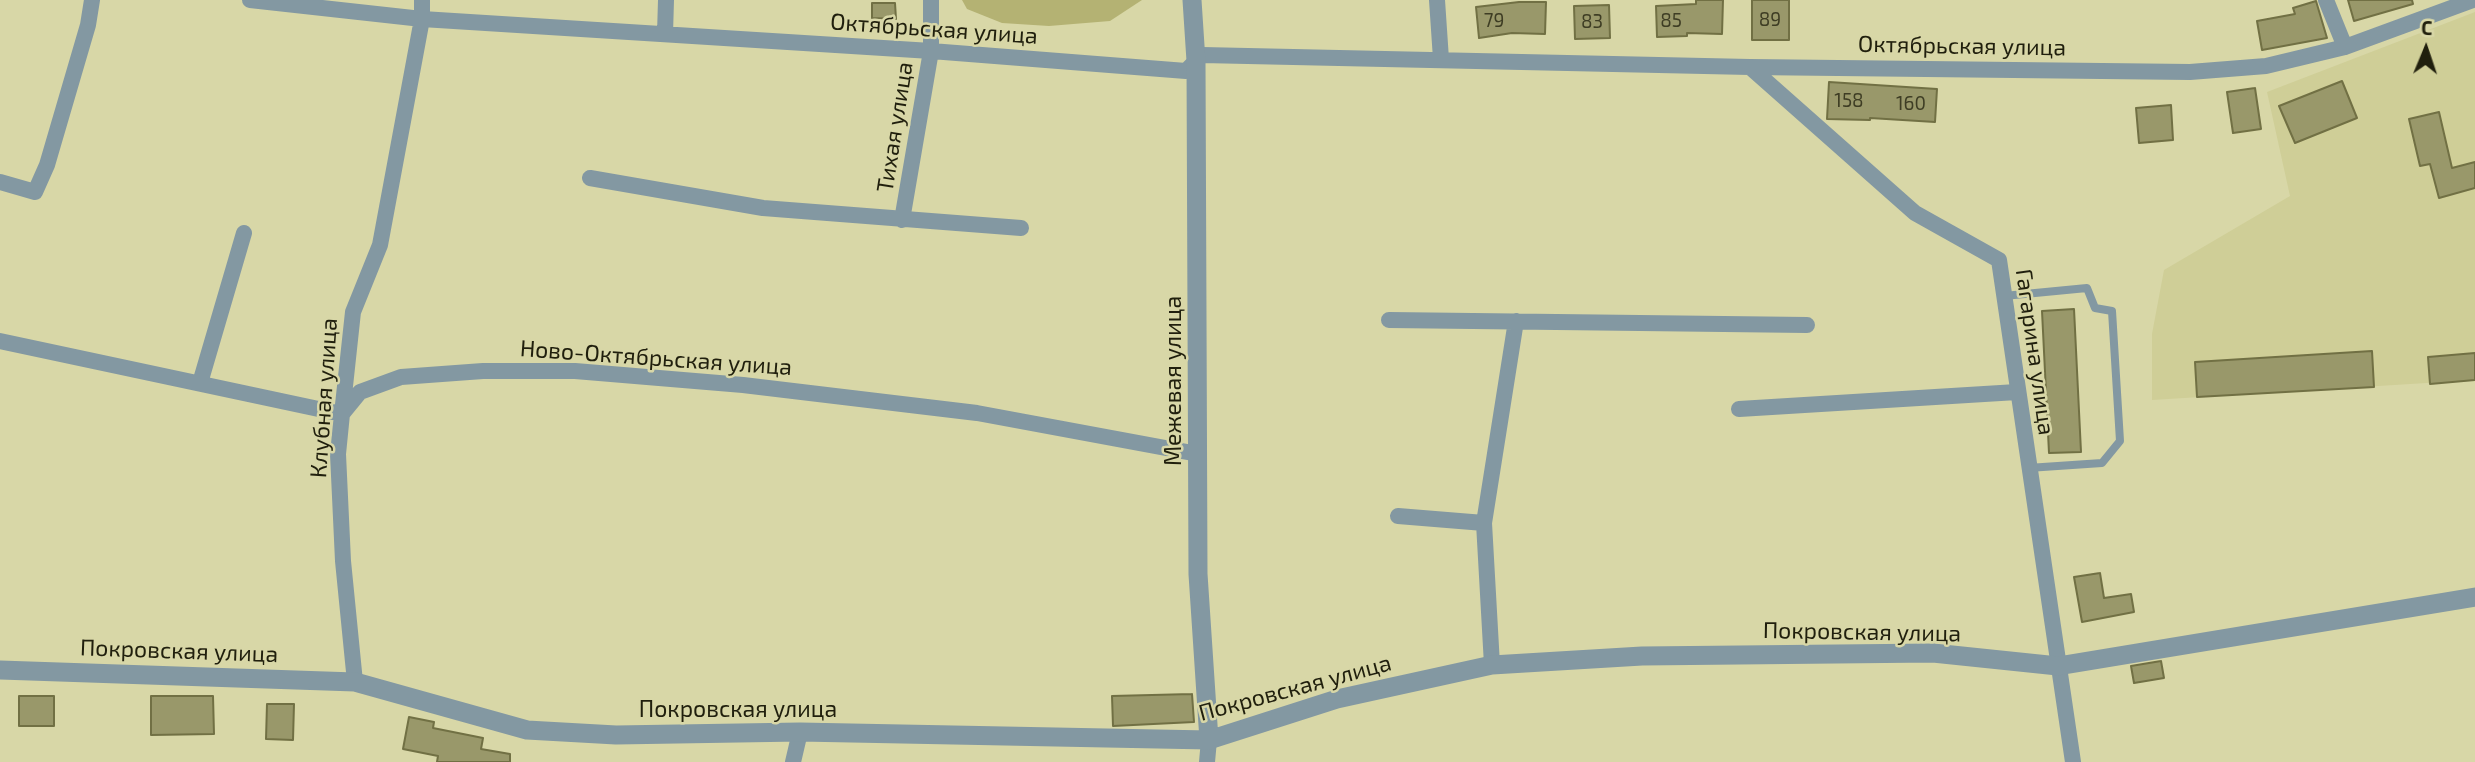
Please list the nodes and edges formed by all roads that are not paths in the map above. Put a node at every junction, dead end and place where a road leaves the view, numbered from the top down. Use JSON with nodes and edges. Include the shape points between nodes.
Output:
{"nodes":[{"id":1,"x":92,"y":0,"type":"edge"},
{"id":2,"x":250,"y":0,"type":"edge"},
{"id":3,"x":422,"y":0,"type":"edge"},
{"id":4,"x":666,"y":0,"type":"edge"},
{"id":5,"x":931,"y":0,"type":"edge"},
{"id":6,"x":1192,"y":0,"type":"edge"},
{"id":7,"x":1437,"y":0,"type":"edge"},
{"id":8,"x":2326,"y":0,"type":"edge"},
{"id":9,"x":2473,"y":0,"type":"edge"},
{"id":10,"x":422,"y":19,"type":"junction"},
{"id":11,"x":665,"y":34,"type":"junction"},
{"id":12,"x":2345,"y":47,"type":"junction"},
{"id":13,"x":931,"y":51,"type":"junction"},
{"id":14,"x":1441,"y":59,"type":"junction"},
{"id":15,"x":1196,"y":61,"type":"junction"},
{"id":16,"x":1750,"y":67,"type":"junction"},
{"id":17,"x":590,"y":178,"type":"dead end"},
{"id":18,"x":0,"y":182,"type":"edge"},
{"id":19,"x":902,"y":219,"type":"junction"},
{"id":20,"x":1021,"y":228,"type":"dead end"},
{"id":21,"x":244,"y":233,"type":"dead end"},
{"id":22,"x":2004,"y":296,"type":"junction"},
{"id":23,"x":1390,"y":320,"type":"dead end"},
{"id":24,"x":1516,"y":321,"type":"junction"},
{"id":25,"x":1807,"y":325,"type":"dead end"},
{"id":26,"x":0,"y":341,"type":"edge"},
{"id":27,"x":200,"y":383,"type":"junction"},
{"id":28,"x":2017,"y":392,"type":"junction"},
{"id":29,"x":1739,"y":409,"type":"dead end"},
{"id":30,"x":342,"y":414,"type":"junction"},
{"id":31,"x":1199,"y":454,"type":"junction"},
{"id":32,"x":2028,"y":468,"type":"junction"},
{"id":33,"x":1398,"y":516,"type":"dead end"},
{"id":34,"x":1484,"y":523,"type":"junction"},
{"id":35,"x":2475,"y":597,"type":"edge"},
{"id":36,"x":1492,"y":665,"type":"junction"},
{"id":37,"x":2058,"y":666,"type":"junction"},
{"id":38,"x":0,"y":670,"type":"edge"},
{"id":39,"x":355,"y":682,"type":"junction"},
{"id":40,"x":800,"y":732,"type":"junction"},
{"id":41,"x":1209,"y":740,"type":"junction"},
{"id":42,"x":793,"y":762,"type":"edge"},
{"id":43,"x":1206,"y":762,"type":"edge"},
{"id":44,"x":2073,"y":762,"type":"edge"}],
"edges":[{"from":1,"to":18,"type":"street","via":[[36,192]]},
{"from":2,"to":10,"type":"street","name":"Октябрьская улица"},
{"from":3,"to":10,"type":"street","name":"Клубная улица"},
{"from":4,"to":11,"type":"street"},
{"from":5,"to":13,"type":"street","name":"Тихая улица"},
{"from":6,"to":15,"type":"street","name":"Межевая улица"},
{"from":7,"to":14,"type":"street"},
{"from":8,"to":12,"type":"street"},
{"from":9,"to":12,"type":"street","name":"Октябрьская улица"},
{"from":10,"to":11,"type":"street","name":"Октябрьская улица"},
{"from":10,"to":30,"type":"street","name":"Клубная улица","via":[[380,245],[353,312]]},
{"from":11,"to":13,"type":"street","name":"Октябрьская улица"},
{"from":12,"to":16,"type":"street","name":"Октябрьская улица","via":[[2266,66],[2203,71]]},
{"from":13,"to":15,"type":"street","name":"Октябрьская улица","via":[[1186,71]]},
{"from":13,"to":19,"type":"street","name":"Тихая улица"},
{"from":14,"to":15,"type":"street","name":"Октябрьская улица","via":[[1202,55]]},
{"from":14,"to":16,"type":"street","name":"Октябрьская улица"},
{"from":15,"to":31,"type":"street","name":"Межевая улица"},
{"from":16,"to":22,"type":"street","name":"Гагарина улица","via":[[1915,213],[1999,261]]},
{"from":17,"to":19,"type":"street","via":[[763,208]]},
{"from":19,"to":20,"type":"street"},
{"from":21,"to":27,"type":"street"},
{"from":22,"to":28,"type":"street","name":"Гагарина улица"},
{"from":22,"to":32,"type":"lane","via":[[2087,288],[2095,308],[2112,311],[2120,441],[2102,463]]},
{"from":23,"to":24,"type":"street"},
{"from":24,"to":25,"type":"street"},
{"from":24,"to":34,"type":"street"},
{"from":26,"to":27,"type":"street"},
{"from":27,"to":30,"type":"street"},
{"from":28,"to":29,"type":"street"},
{"from":28,"to":32,"type":"street","name":"Гагарина улица"},
{"from":30,"to":31,"type":"street","name":"Ново-Октябрьская улица","via":[[360,391],[401,377],[483,370],[575,371],[743,385],[977,413]]},
{"from":30,"to":39,"type":"street","name":"Клубная улица","via":[[338,453],[342,548]]},
{"from":31,"to":41,"type":"street","name":"Межевая улица","via":[[1198,574]]},
{"from":32,"to":37,"type":"street","name":"Гагарина улица"},
{"from":33,"to":34,"type":"street"},
{"from":34,"to":36,"type":"street"},
{"from":35,"to":37,"type":"street","name":"Покровская улица"},
{"from":36,"to":37,"type":"street","name":"Покровская улица","via":[[1655,656],[1933,653]]},
{"from":36,"to":41,"type":"street","name":"Покровская улица","via":[[1337,699]]},
{"from":37,"to":44,"type":"street","name":"Гагарина улица"},
{"from":38,"to":39,"type":"street","name":"Покровская улица"},
{"from":39,"to":40,"type":"street","name":"Покровская улица","via":[[527,730],[616,735]]},
{"from":40,"to":41,"type":"street","name":"Покровская улица"},
{"from":40,"to":42,"type":"street"},
{"from":41,"to":43,"type":"street","name":"Межевая улица"}]}
